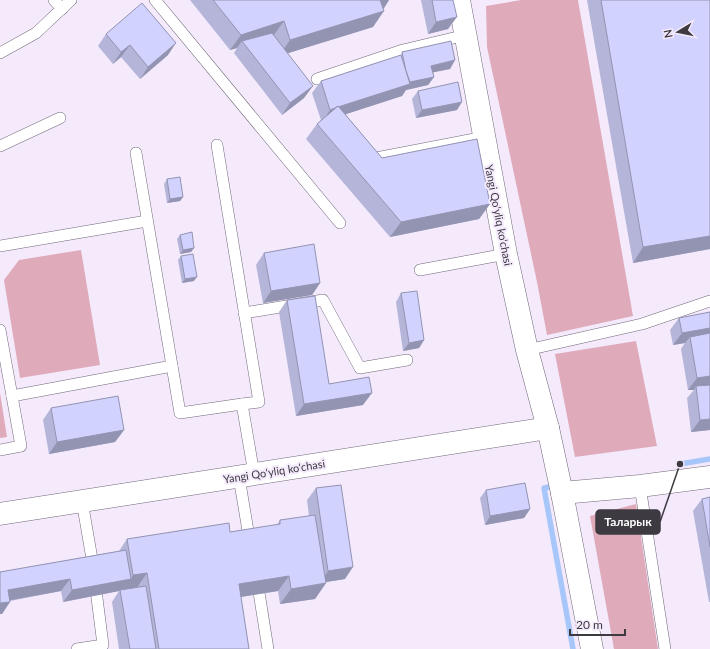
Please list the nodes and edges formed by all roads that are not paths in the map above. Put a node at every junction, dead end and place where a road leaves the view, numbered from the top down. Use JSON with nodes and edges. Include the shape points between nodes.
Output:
{"nodes":[{"id":1,"x":54,"y":0,"type":"edge"},
{"id":2,"x":71,"y":0,"type":"edge"},
{"id":3,"x":155,"y":0,"type":"edge"},
{"id":4,"x":459,"y":0,"type":"edge"},
{"id":5,"x":62,"y":9,"type":"junction"},
{"id":6,"x":466,"y":35,"type":"junction"},
{"id":7,"x":0,"y":53,"type":"edge"},
{"id":8,"x":317,"y":79,"type":"dead end"},
{"id":9,"x":60,"y":118,"type":"dead end"},
{"id":10,"x":484,"y":138,"type":"junction"},
{"id":11,"x":217,"y":145,"type":"dead end"},
{"id":12,"x":0,"y":146,"type":"edge"},
{"id":13,"x":136,"y":153,"type":"dead end"},
{"id":14,"x":371,"y":159,"type":"edge"},
{"id":15,"x":147,"y":220,"type":"junction"},
{"id":16,"x":340,"y":223,"type":"dead end"},
{"id":17,"x":0,"y":246,"type":"edge"},
{"id":18,"x":506,"y":254,"type":"junction"},
{"id":19,"x":420,"y":270,"type":"dead end"},
{"id":20,"x":710,"y":301,"type":"edge"},
{"id":21,"x":244,"y":313,"type":"junction"},
{"id":22,"x":0,"y":330,"type":"edge"},
{"id":23,"x":527,"y":350,"type":"junction"},
{"id":24,"x":407,"y":360,"type":"dead end"},
{"id":25,"x":172,"y":366,"type":"junction"},
{"id":26,"x":12,"y":396,"type":"junction"},
{"id":27,"x":242,"y":404,"type":"junction"},
{"id":28,"x":548,"y":428,"type":"junction"},
{"id":29,"x":0,"y":450,"type":"edge"},
{"id":30,"x":247,"y":475,"type":"junction"},
{"id":31,"x":710,"y":478,"type":"edge"},
{"id":32,"x":640,"y":486,"type":"junction"},
{"id":33,"x":562,"y":493,"type":"junction"},
{"id":34,"x":82,"y":501,"type":"junction"},
{"id":35,"x":0,"y":514,"type":"edge"},
{"id":36,"x":252,"y":555,"type":"edge"},
{"id":37,"x":255,"y":571,"type":"edge"},
{"id":38,"x":104,"y":647,"type":"edge"},
{"id":39,"x":77,"y":649,"type":"edge"},
{"id":40,"x":268,"y":649,"type":"edge"},
{"id":41,"x":592,"y":649,"type":"edge"},
{"id":42,"x":665,"y":649,"type":"edge"}],
"edges":[{"from":1,"to":5,"type":"lane"},
{"from":2,"to":5,"type":"lane"},
{"from":3,"to":16,"type":"lane"},
{"from":4,"to":6,"type":"street","name":"Yangi Qo'yliq ko'chasi"},
{"from":5,"to":7,"type":"lane","via":[[36,33]]},
{"from":6,"to":8,"type":"lane","via":[[403,50]]},
{"from":6,"to":10,"type":"street","name":"Yangi Qo'yliq ko'chasi"},
{"from":9,"to":12,"type":"lane"},
{"from":10,"to":14,"type":"lane"},
{"from":10,"to":18,"type":"street","name":"Yangi Qo'yliq ko'chasi"},
{"from":11,"to":21,"type":"lane"},
{"from":13,"to":15,"type":"lane"},
{"from":15,"to":17,"type":"lane"},
{"from":15,"to":25,"type":"lane"},
{"from":18,"to":19,"type":"lane"},
{"from":18,"to":23,"type":"street","name":"Yangi Qo'yliq ko'chasi"},
{"from":20,"to":23,"type":"lane","via":[[642,324]]},
{"from":21,"to":24,"type":"lane","via":[[323,300],[360,368]]},
{"from":21,"to":27,"type":"lane","via":[[259,402]]},
{"from":22,"to":26,"type":"lane"},
{"from":23,"to":28,"type":"street","name":"Yangi Qo'yliq ko'chasi"},
{"from":25,"to":26,"type":"lane"},
{"from":25,"to":27,"type":"lane","via":[[180,414]]},
{"from":26,"to":29,"type":"lane","via":[[20,446]]},
{"from":27,"to":30,"type":"lane"},
{"from":28,"to":30,"type":"street","name":"Yangi Qo'yliq ko'chasi"},
{"from":28,"to":33,"type":"street","name":"Yangi Qo'yliq ko'chasi"},
{"from":30,"to":34,"type":"street","name":"Yangi Qo'yliq ko'chasi"},
{"from":30,"to":36,"type":"lane"},
{"from":31,"to":32,"type":"street"},
{"from":32,"to":33,"type":"street"},
{"from":32,"to":42,"type":"lane"},
{"from":33,"to":41,"type":"street","name":"Yangi Qo'yliq ko'chasi"},
{"from":34,"to":35,"type":"street","name":"Yangi Qo'yliq ko'chasi"},
{"from":34,"to":38,"type":"lane"},
{"from":37,"to":40,"type":"lane"},
{"from":38,"to":39,"type":"lane"}]}
